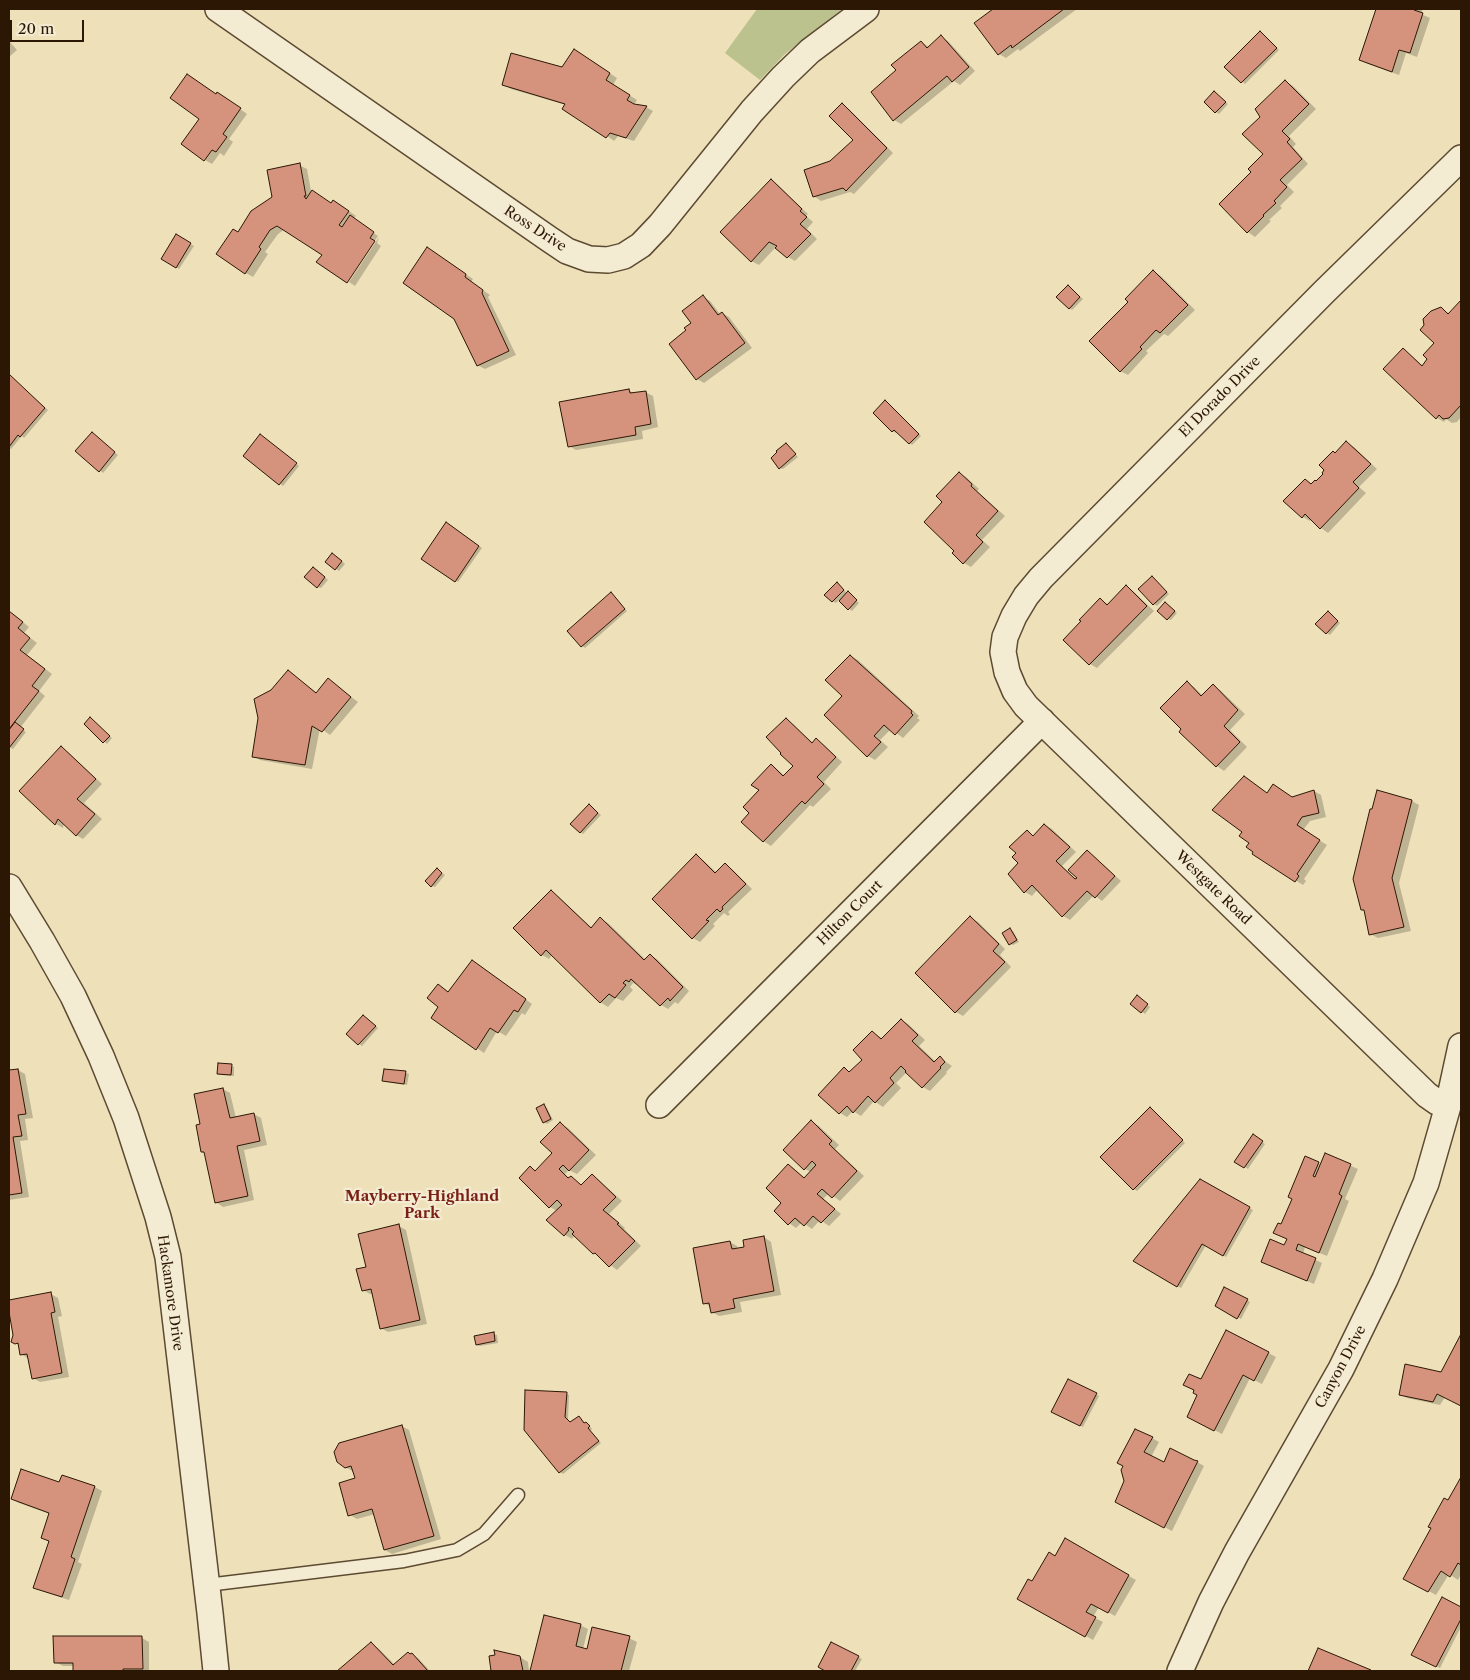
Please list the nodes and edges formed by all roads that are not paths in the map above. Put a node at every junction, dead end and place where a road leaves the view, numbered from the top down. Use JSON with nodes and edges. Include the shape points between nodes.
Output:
{"nodes":[{"id":1,"x":218,"y":9,"type":"edge"},
{"id":2,"x":866,"y":9,"type":"edge"},
{"id":3,"x":1461,"y":158,"type":"edge"},
{"id":4,"x":1003,"y":652,"type":"joint"},
{"id":5,"x":1042,"y":721,"type":"junction"},
{"id":6,"x":9,"y":887,"type":"edge"},
{"id":7,"x":1461,"y":1046,"type":"edge"},
{"id":8,"x":658,"y":1105,"type":"dead end"},
{"id":9,"x":1448,"y":1106,"type":"junction"},
{"id":10,"x":518,"y":1495,"type":"dead end"},
{"id":11,"x":207,"y":1586,"type":"junction"},
{"id":12,"x":216,"y":1671,"type":"edge"},
{"id":13,"x":1180,"y":1671,"type":"edge"}],
"edges":[{"from":1,"to":2,"type":"street","name":"Ross Drive","via":[[548,239],[589,259],[608,260],[624,256],[641,245],[783,77]]},
{"from":3,"to":4,"type":"street","name":"El Dorado Drive","via":[[1041,578],[1014,616]]},
{"from":4,"to":5,"type":"street","name":"Westgate Road","via":[[1006,672],[1015,691]]},
{"from":5,"to":8,"type":"street","name":"Hilton Court"},
{"from":5,"to":9,"type":"street","name":"Westgate Road","via":[[1427,1095]]},
{"from":6,"to":11,"type":"street","name":"Hackamore Drive","via":[[73,996],[101,1056],[129,1126],[158,1217],[168,1257]]},
{"from":7,"to":9,"type":"street","name":"Canyon Drive"},
{"from":9,"to":13,"type":"street","name":"Canyon Drive","via":[[1426,1183],[1382,1287],[1341,1369],[1232,1560]]},
{"from":10,"to":11,"type":"lane","via":[[484,1534],[458,1550],[404,1561]]},
{"from":11,"to":12,"type":"street","name":"Hackamore Drive"}]}
